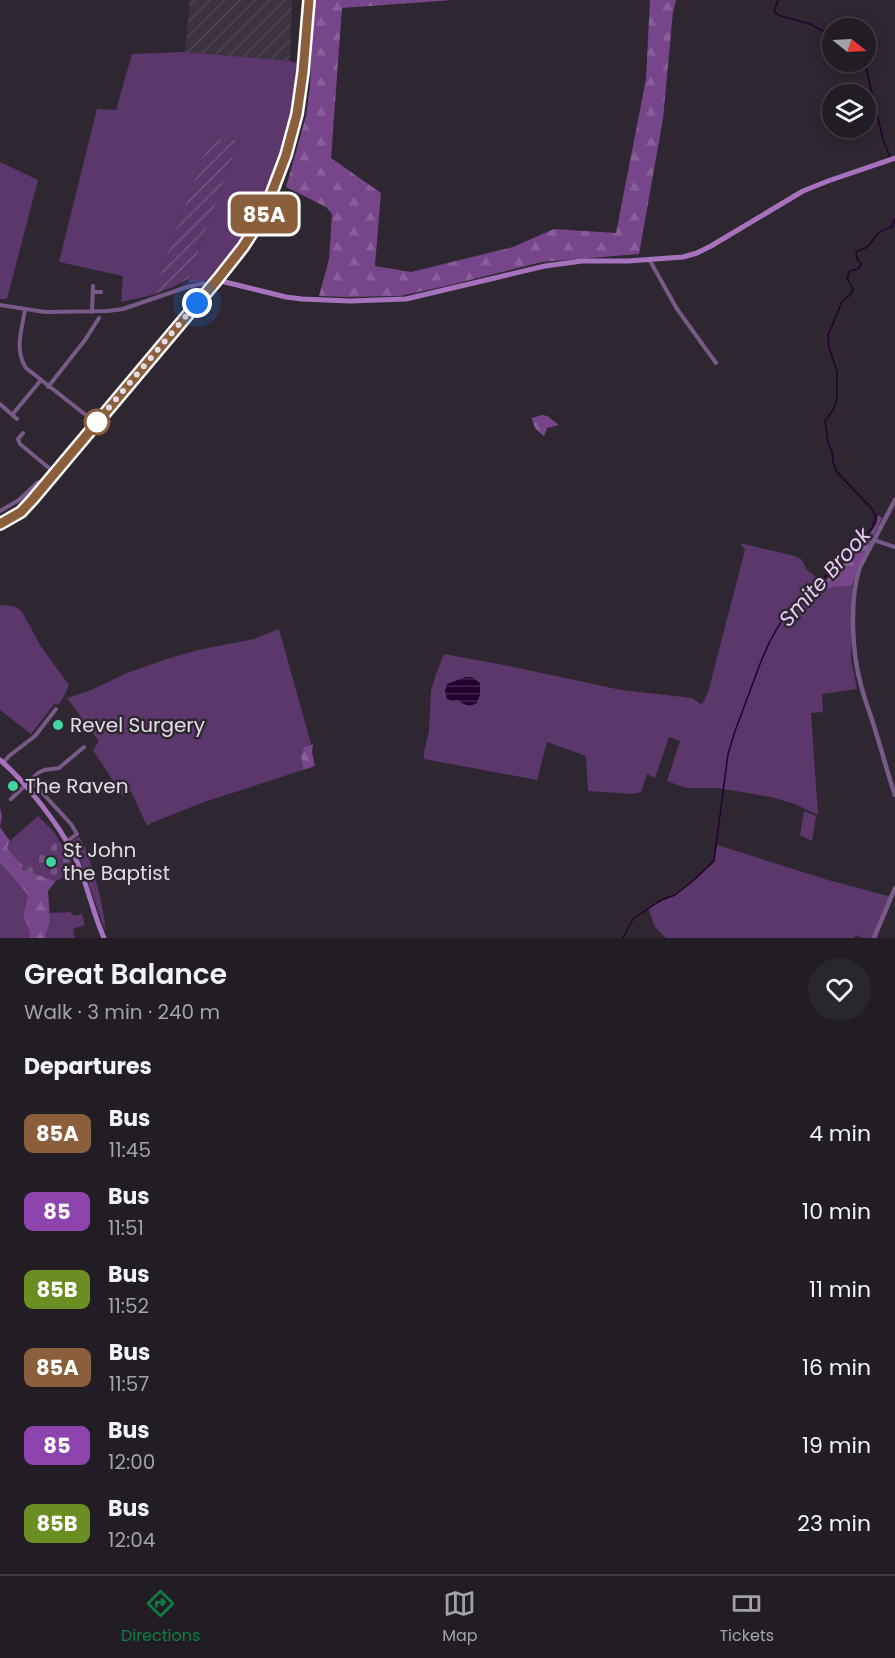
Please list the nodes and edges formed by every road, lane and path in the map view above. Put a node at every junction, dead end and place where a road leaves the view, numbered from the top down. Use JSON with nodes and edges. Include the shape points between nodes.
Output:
{"nodes":[{"id":1,"x":309,"y":0,"type":"edge"},
{"id":2,"x":895,"y":158,"type":"edge"},
{"id":3,"x":649,"y":259,"type":"junction"},
{"id":4,"x":217,"y":280,"type":"junction"},
{"id":5,"x":93,"y":286,"type":"dead end"},
{"id":6,"x":211,"y":287,"type":"junction"},
{"id":7,"x":93,"y":292,"type":"junction"},
{"id":8,"x":101,"y":292,"type":"dead end"},
{"id":9,"x":0,"y":305,"type":"edge"},
{"id":10,"x":25,"y":309,"type":"junction"},
{"id":11,"x":92,"y":312,"type":"junction"},
{"id":12,"x":99,"y":318,"type":"dead end"},
{"id":13,"x":716,"y":363,"type":"dead end"},
{"id":14,"x":40,"y":380,"type":"junction"},
{"id":15,"x":48,"y":387,"type":"junction"},
{"id":16,"x":0,"y":404,"type":"edge"},
{"id":17,"x":12,"y":416,"type":"junction"},
{"id":18,"x":17,"y":419,"type":"dead end"},
{"id":19,"x":96,"y":423,"type":"junction"},
{"id":20,"x":23,"y":433,"type":"dead end"},
{"id":21,"x":55,"y":473,"type":"junction"},
{"id":22,"x":45,"y":485,"type":"junction"},
{"id":23,"x":895,"y":500,"type":"edge"},
{"id":24,"x":0,"y":511,"type":"edge"},
{"id":25,"x":0,"y":524,"type":"edge"},
{"id":26,"x":874,"y":540,"type":"junction"},
{"id":27,"x":895,"y":547,"type":"edge"},
{"id":28,"x":56,"y":709,"type":"dead end"},
{"id":29,"x":84,"y":747,"type":"dead end"},
{"id":30,"x":2,"y":762,"type":"edge"},
{"id":31,"x":26,"y":786,"type":"junction"},
{"id":32,"x":895,"y":795,"type":"edge"},
{"id":33,"x":11,"y":799,"type":"dead end"},
{"id":34,"x":53,"y":804,"type":"junction"},
{"id":35,"x":45,"y":811,"type":"junction"},
{"id":36,"x":64,"y":817,"type":"junction"},
{"id":37,"x":55,"y":825,"type":"junction"},
{"id":38,"x":66,"y":842,"type":"junction"},
{"id":39,"x":895,"y":888,"type":"edge"},
{"id":40,"x":104,"y":938,"type":"edge"},
{"id":41,"x":874,"y":938,"type":"edge"}],
"edges":[{"from":1,"to":4,"type":"main road","via":[[301,96],[286,155],[263,216]]},
{"from":2,"to":3,"type":"main road","via":[[803,191],[697,253]]},
{"from":3,"to":4,"type":"main road","via":[[545,266],[406,299],[302,299]]},
{"from":3,"to":13,"type":"street","via":[[677,309]]},
{"from":4,"to":6,"type":"main road"},
{"from":5,"to":7,"type":"street"},
{"from":6,"to":11,"type":"street","via":[[195,285],[123,309]]},
{"from":6,"to":19,"type":"main road"},
{"from":7,"to":8,"type":"street"},
{"from":7,"to":11,"type":"street"},
{"from":9,"to":10,"type":"street"},
{"from":10,"to":11,"type":"street"},
{"from":10,"to":14,"type":"street","via":[[19,355],[26,368]]},
{"from":12,"to":15,"type":"street"},
{"from":14,"to":15,"type":"street"},
{"from":14,"to":17,"type":"street"},
{"from":15,"to":19,"type":"street"},
{"from":16,"to":17,"type":"street"},
{"from":17,"to":18,"type":"street"},
{"from":19,"to":21,"type":"main road"},
{"from":20,"to":21,"type":"street","via":[[18,439],[20,444]]},
{"from":21,"to":22,"type":"main road"},
{"from":22,"to":24,"type":"street","via":[[37,483]]},
{"from":22,"to":25,"type":"main road","via":[[21,512]]},
{"from":23,"to":26,"type":"street"},
{"from":26,"to":27,"type":"street"},
{"from":26,"to":32,"type":"street","via":[[854,590],[856,660]]},
{"from":28,"to":30,"type":"street","via":[[35,736]]},
{"from":29,"to":31,"type":"street","via":[[59,768],[38,772]]},
{"from":30,"to":31,"type":"main road"},
{"from":31,"to":33,"type":"street"},
{"from":31,"to":34,"type":"street","via":[[35,785]]},
{"from":31,"to":35,"type":"main road"},
{"from":34,"to":35,"type":"street"},
{"from":34,"to":36,"type":"street"},
{"from":35,"to":37,"type":"main road"},
{"from":36,"to":37,"type":"street"},
{"from":36,"to":38,"type":"street","via":[[78,834]]},
{"from":37,"to":38,"type":"main road"},
{"from":38,"to":40,"type":"main road"},
{"from":39,"to":41,"type":"street"}]}
